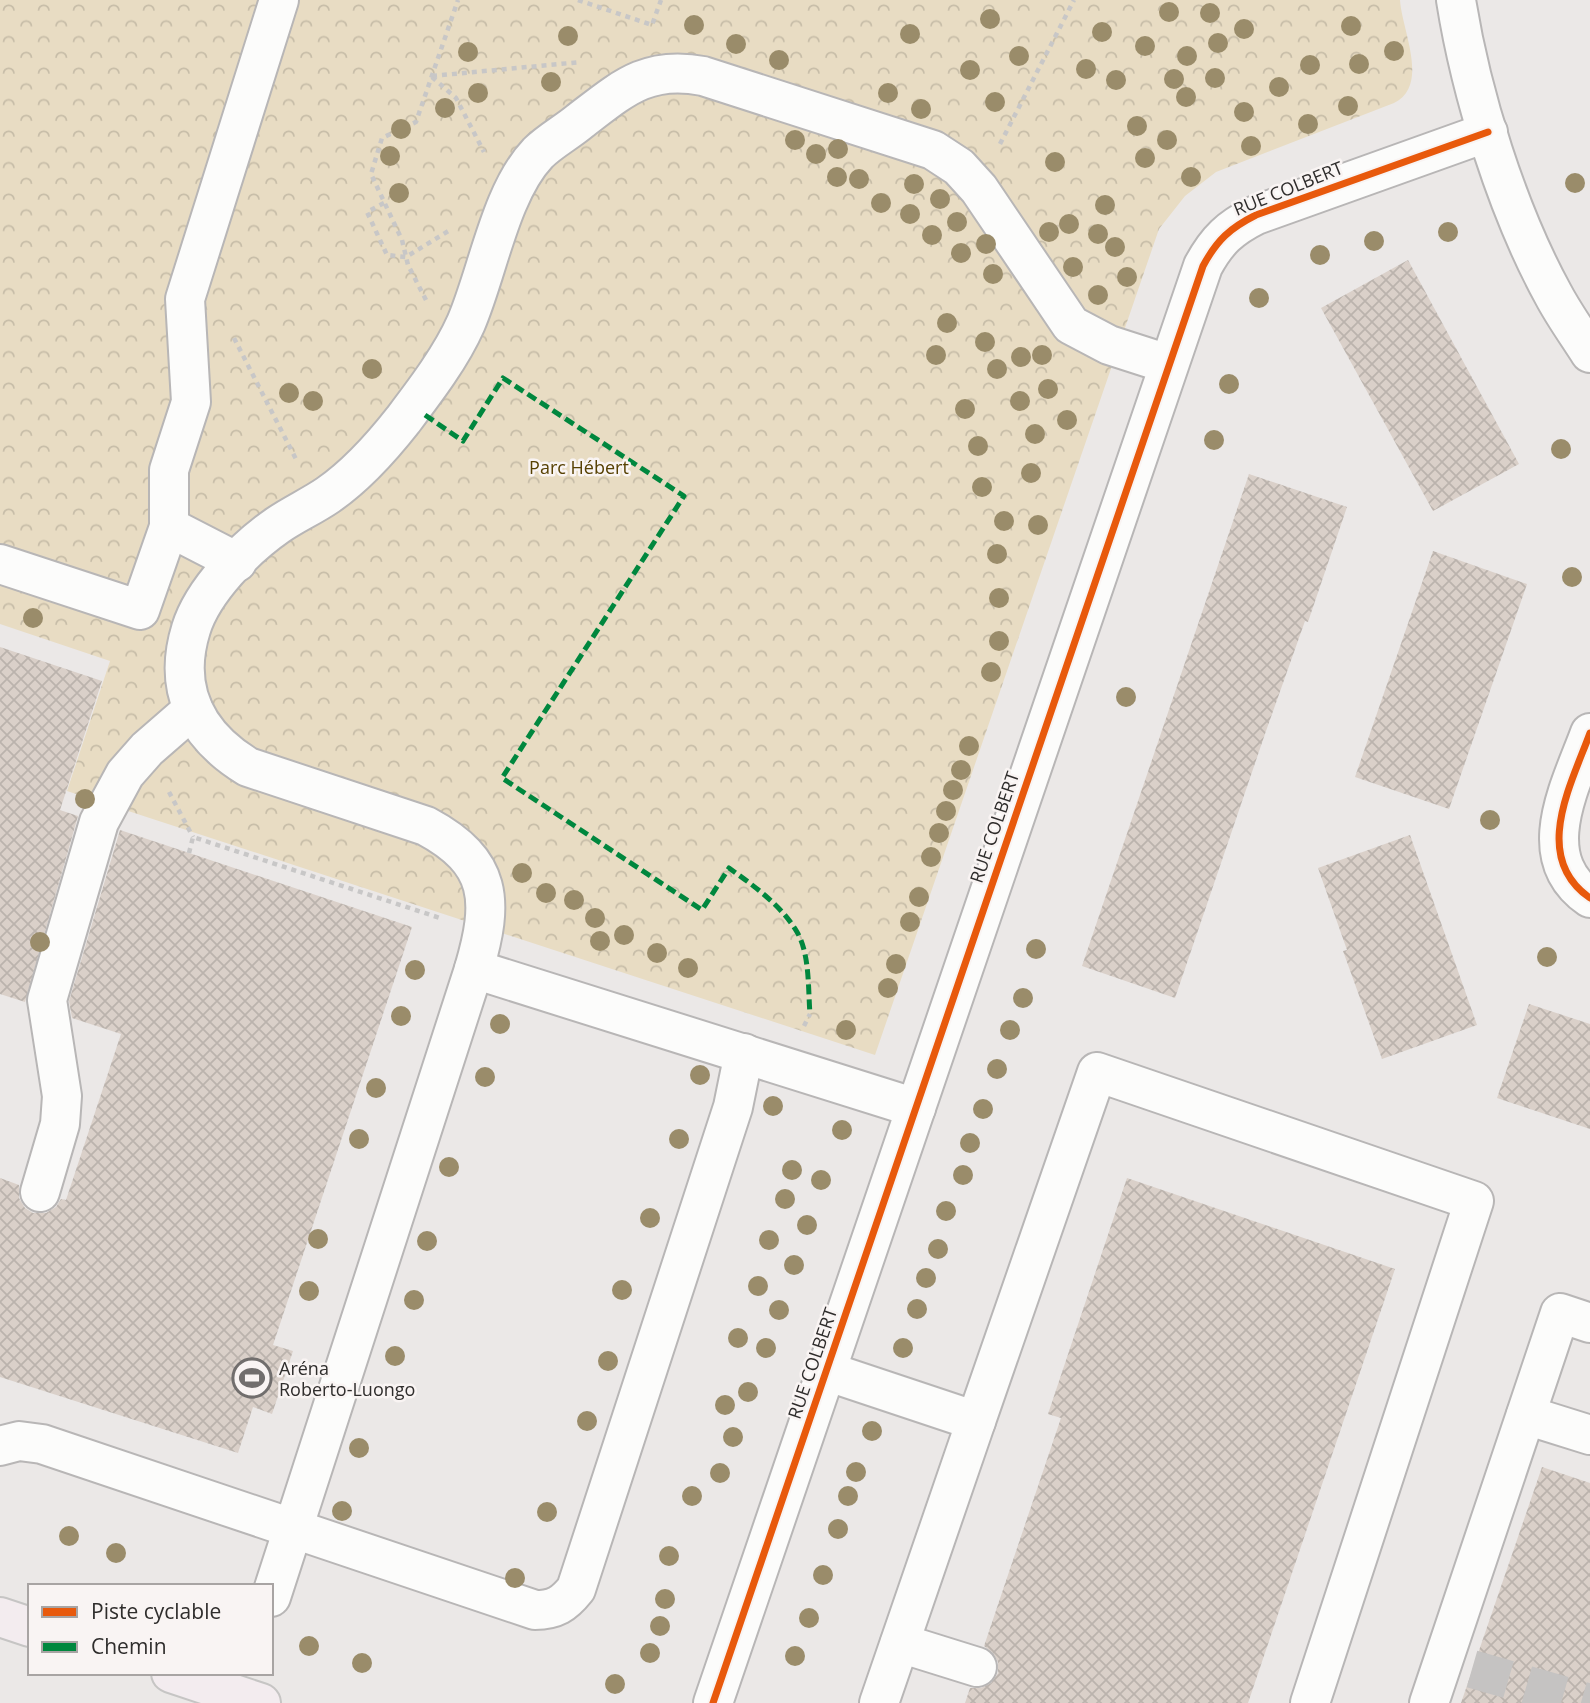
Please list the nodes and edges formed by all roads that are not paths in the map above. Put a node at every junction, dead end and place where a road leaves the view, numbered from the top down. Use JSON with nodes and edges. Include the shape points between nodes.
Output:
{"nodes":[{"id":1,"x":279,"y":0,"type":"edge"},
{"id":2,"x":1456,"y":0,"type":"edge"},
{"id":3,"x":1488,"y":132,"type":"junction"},
{"id":4,"x":1590,"y":353,"type":"edge"},
{"id":5,"x":1168,"y":364,"type":"junction"},
{"id":6,"x":169,"y":527,"type":"junction"},
{"id":7,"x":237,"y":562,"type":"junction"},
{"id":8,"x":0,"y":564,"type":"edge"},
{"id":9,"x":193,"y":709,"type":"junction"},
{"id":10,"x":1590,"y":733,"type":"edge"},
{"id":11,"x":1590,"y":898,"type":"edge"},
{"id":12,"x":474,"y":969,"type":"junction"},
{"id":13,"x":744,"y":1053,"type":"junction"},
{"id":14,"x":916,"y":1108,"type":"junction"},
{"id":15,"x":40,"y":1192,"type":"dead end"},
{"id":16,"x":1590,"y":1324,"type":"edge"},
{"id":17,"x":826,"y":1371,"type":"junction"},
{"id":18,"x":1526,"y":1415,"type":"junction"},
{"id":19,"x":976,"y":1421,"type":"junction"},
{"id":20,"x":1590,"y":1435,"type":"edge"},
{"id":21,"x":0,"y":1446,"type":"edge"},
{"id":22,"x":293,"y":1528,"type":"junction"},
{"id":23,"x":273,"y":1591,"type":"edge"},
{"id":24,"x":0,"y":1617,"type":"edge"},
{"id":25,"x":28,"y":1626,"type":"edge"},
{"id":26,"x":900,"y":1643,"type":"junction"},
{"id":27,"x":977,"y":1667,"type":"dead end"},
{"id":28,"x":181,"y":1675,"type":"edge"},
{"id":29,"x":248,"y":1690,"type":"edge"},
{"id":30,"x":713,"y":1703,"type":"edge"},
{"id":31,"x":879,"y":1703,"type":"edge"},
{"id":32,"x":1310,"y":1703,"type":"edge"},
{"id":33,"x":1429,"y":1703,"type":"edge"}],
"edges":[{"from":1,"to":6,"type":"street","via":[[185,299],[191,402],[169,470]]},
{"from":2,"to":3,"type":"street"},
{"from":3,"to":4,"type":"street","via":[[1552,294]]},
{"from":3,"to":5,"type":"street","name":"RUE COLBERT","via":[[1277,207],[1230,229],[1215,243],[1203,265]]},
{"from":5,"to":7,"type":"street","via":[[1109,345],[1071,324],[979,189],[959,167],[933,150],[703,76],[672,72],[646,77],[624,87],[539,153],[524,173],[465,325],[403,420],[361,468],[277,526]]},
{"from":5,"to":14,"type":"street","name":"RUE COLBERT"},
{"from":6,"to":7,"type":"street"},
{"from":6,"to":8,"type":"street","via":[[140,610]]},
{"from":7,"to":9,"type":"street","via":[[208,597],[192,626],[185,650]]},
{"from":9,"to":12,"type":"street","via":[[206,735],[248,767],[426,826],[466,852],[477,870],[487,912]]},
{"from":9,"to":15,"type":"street","via":[[125,774],[99,822],[47,1000],[62,1096],[60,1124]]},
{"from":10,"to":11,"type":"street","via":[[1560,814],[1557,836],[1569,879]]},
{"from":12,"to":13,"type":"street"},
{"from":12,"to":22,"type":"street"},
{"from":13,"to":14,"type":"street"},
{"from":13,"to":22,"type":"street","via":[[733,1107],[701,1207],[576,1589],[565,1603],[551,1610],[535,1610]]},
{"from":14,"to":17,"type":"street","name":"RUE COLBERT"},
{"from":16,"to":18,"type":"street","via":[[1560,1313]]},
{"from":17,"to":19,"type":"street"},
{"from":17,"to":30,"type":"street","name":"RUE COLBERT"},
{"from":18,"to":20,"type":"street"},
{"from":18,"to":33,"type":"street","via":[[1458,1663]]},
{"from":19,"to":26,"type":"street"},
{"from":19,"to":32,"type":"street","via":[[1097,1072],[1474,1201]]},
{"from":21,"to":22,"type":"street","via":[[19,1441],[42,1444]]},
{"from":22,"to":23,"type":"street"},
{"from":24,"to":25,"type":"main road"},
{"from":26,"to":27,"type":"street"},
{"from":26,"to":31,"type":"street"},
{"from":28,"to":29,"type":"main road"}]}
